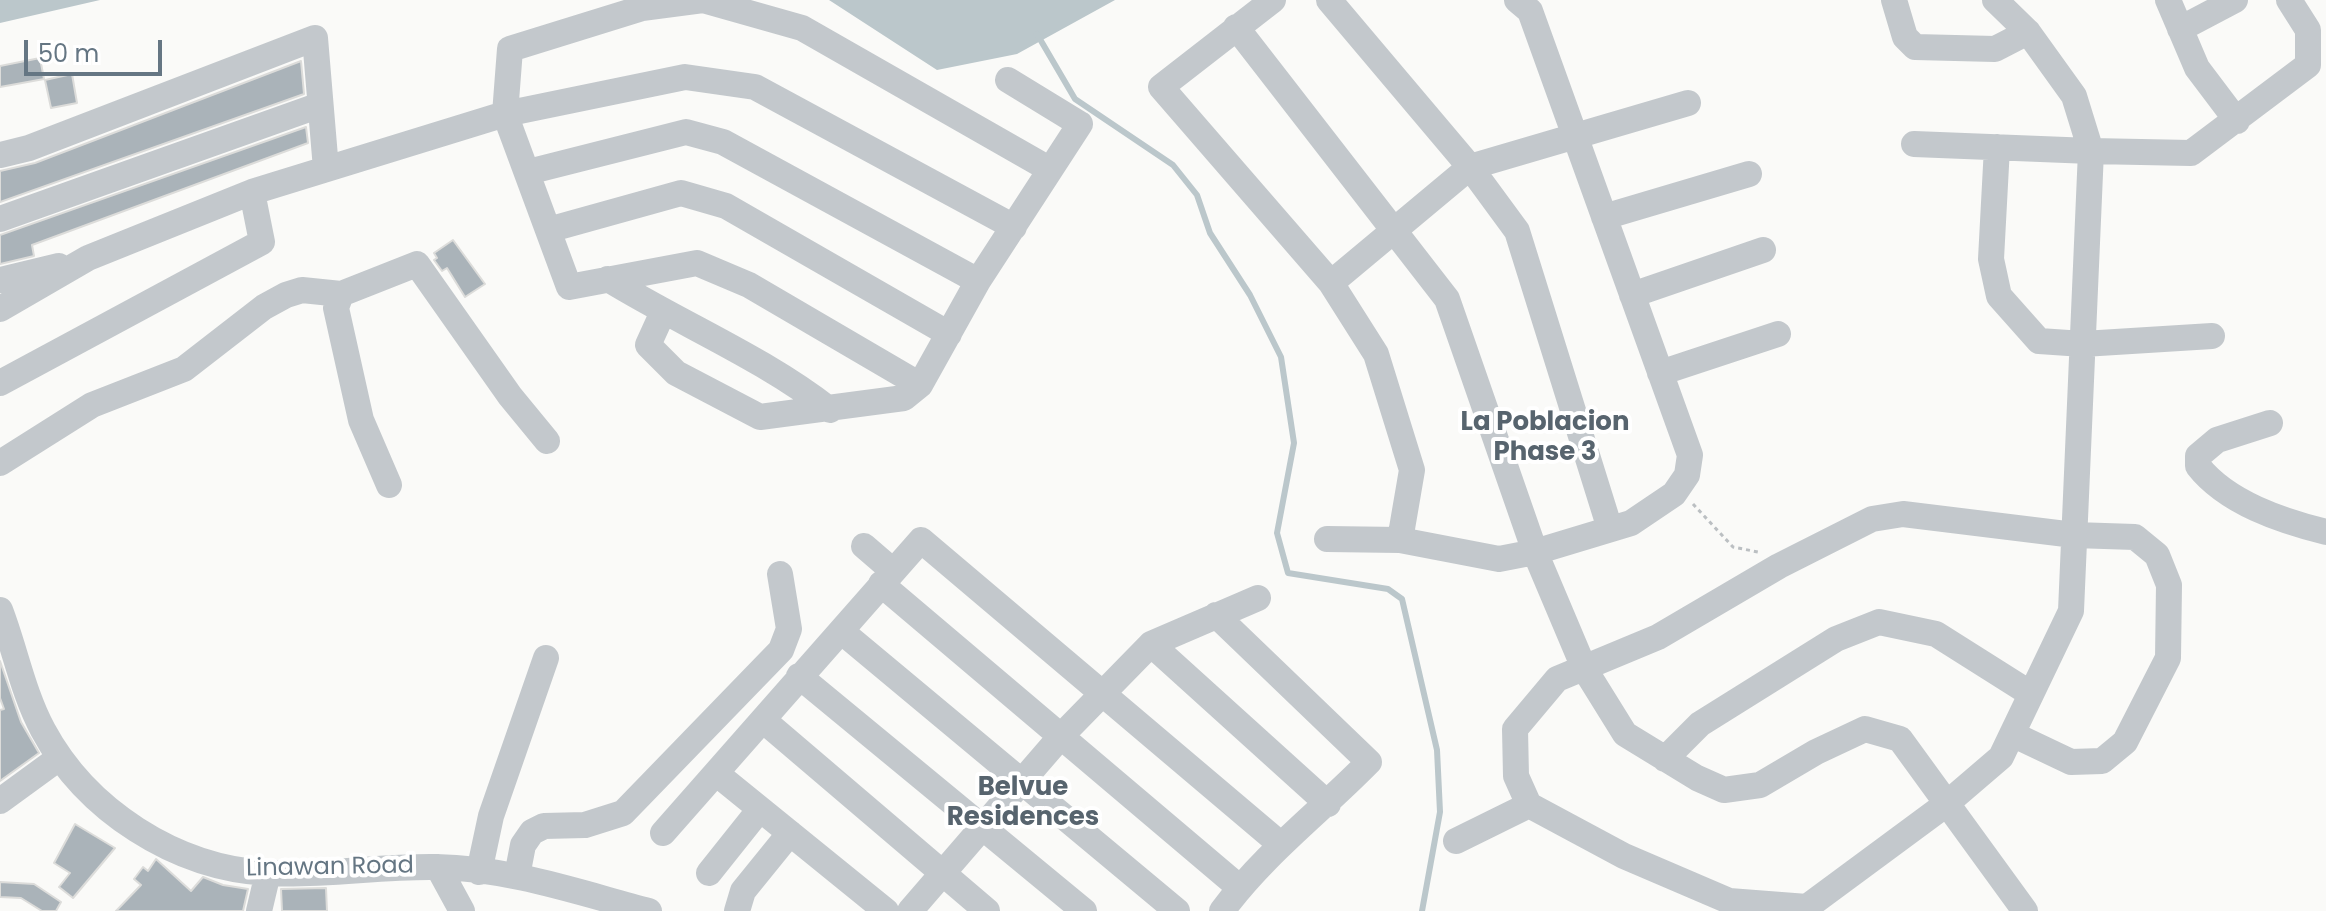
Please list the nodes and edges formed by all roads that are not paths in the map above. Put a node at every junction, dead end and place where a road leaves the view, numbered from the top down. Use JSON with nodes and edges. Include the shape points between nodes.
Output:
{"nodes":[{"id":1,"x":1273,"y":0,"type":"edge"},
{"id":2,"x":1329,"y":0,"type":"edge"},
{"id":3,"x":1517,"y":0,"type":"edge"},
{"id":4,"x":1894,"y":0,"type":"edge"},
{"id":5,"x":1995,"y":0,"type":"edge"},
{"id":6,"x":2168,"y":0,"type":"edge"},
{"id":7,"x":2235,"y":0,"type":"edge"},
{"id":8,"x":2289,"y":0,"type":"edge"},
{"id":9,"x":1236,"y":27,"type":"junction"},
{"id":10,"x":2180,"y":29,"type":"junction"},
{"id":11,"x":2028,"y":32,"type":"junction"},
{"id":12,"x":1008,"y":80,"type":"dead end"},
{"id":13,"x":1688,"y":103,"type":"dead end"},
{"id":14,"x":320,"y":105,"type":"junction"},
{"id":15,"x":505,"y":114,"type":"junction"},
{"id":16,"x":2237,"y":121,"type":"junction"},
{"id":17,"x":1575,"y":137,"type":"junction"},
{"id":18,"x":1914,"y":144,"type":"dead end"},
{"id":19,"x":1997,"y":147,"type":"junction"},
{"id":20,"x":2091,"y":151,"type":"junction"},
{"id":21,"x":0,"y":155,"type":"edge"},
{"id":22,"x":1470,"y":167,"type":"junction"},
{"id":23,"x":326,"y":169,"type":"junction"},
{"id":24,"x":1049,"y":169,"type":"junction"},
{"id":25,"x":528,"y":172,"type":"junction"},
{"id":26,"x":1749,"y":174,"type":"dead end"},
{"id":27,"x":252,"y":192,"type":"junction"},
{"id":28,"x":1604,"y":217,"type":"junction"},
{"id":29,"x":0,"y":219,"type":"edge"},
{"id":30,"x":1014,"y":227,"type":"junction"},
{"id":31,"x":548,"y":230,"type":"junction"},
{"id":32,"x":1396,"y":230,"type":"junction"},
{"id":33,"x":1763,"y":250,"type":"dead end"},
{"id":34,"x":88,"y":258,"type":"junction"},
{"id":35,"x":608,"y":279,"type":"junction"},
{"id":36,"x":0,"y":280,"type":"edge"},
{"id":37,"x":978,"y":281,"type":"junction"},
{"id":38,"x":1331,"y":283,"type":"junction"},
{"id":39,"x":341,"y":294,"type":"junction"},
{"id":40,"x":1632,"y":295,"type":"junction"},
{"id":41,"x":0,"y":309,"type":"edge"},
{"id":42,"x":663,"y":312,"type":"junction"},
{"id":43,"x":949,"y":334,"type":"junction"},
{"id":44,"x":1778,"y":334,"type":"dead end"},
{"id":45,"x":2212,"y":336,"type":"dead end"},
{"id":46,"x":2083,"y":344,"type":"junction"},
{"id":47,"x":1660,"y":373,"type":"junction"},
{"id":48,"x":0,"y":383,"type":"edge"},
{"id":49,"x":920,"y":385,"type":"junction"},
{"id":50,"x":830,"y":410,"type":"junction"},
{"id":51,"x":2270,"y":423,"type":"dead end"},
{"id":52,"x":547,"y":441,"type":"dead end"},
{"id":53,"x":0,"y":463,"type":"edge"},
{"id":54,"x":389,"y":485,"type":"dead end"},
{"id":55,"x":1610,"y":529,"type":"junction"},
{"id":56,"x":2326,"y":532,"type":"edge"},
{"id":57,"x":2074,"y":535,"type":"junction"},
{"id":58,"x":1327,"y":539,"type":"dead end"},
{"id":59,"x":1400,"y":540,"type":"junction"},
{"id":60,"x":864,"y":546,"type":"dead end"},
{"id":61,"x":1535,"y":552,"type":"junction"},
{"id":62,"x":780,"y":574,"type":"dead end"},
{"id":63,"x":887,"y":578,"type":"junction"},
{"id":64,"x":1258,"y":598,"type":"dead end"},
{"id":65,"x":0,"y":610,"type":"edge"},
{"id":66,"x":1216,"y":615,"type":"junction"},
{"id":67,"x":841,"y":631,"type":"junction"},
{"id":68,"x":1151,"y":644,"type":"junction"},
{"id":69,"x":546,"y":658,"type":"dead end"},
{"id":70,"x":1584,"y":668,"type":"junction"},
{"id":71,"x":799,"y":676,"type":"junction"},
{"id":72,"x":1102,"y":691,"type":"junction"},
{"id":73,"x":2031,"y":694,"type":"junction"},
{"id":74,"x":763,"y":720,"type":"junction"},
{"id":75,"x":2012,"y":734,"type":"junction"},
{"id":76,"x":1062,"y":735,"type":"junction"},
{"id":77,"x":59,"y":758,"type":"junction"},
{"id":78,"x":1665,"y":759,"type":"junction"},
{"id":79,"x":717,"y":774,"type":"junction"},
{"id":80,"x":1020,"y":782,"type":"junction"},
{"id":81,"x":0,"y":801,"type":"edge"},
{"id":82,"x":1328,"y":804,"type":"junction"},
{"id":83,"x":1529,"y":805,"type":"junction"},
{"id":84,"x":1945,"y":805,"type":"junction"},
{"id":85,"x":760,"y":809,"type":"junction"},
{"id":86,"x":982,"y":827,"type":"junction"},
{"id":87,"x":663,"y":833,"type":"dead end"},
{"id":88,"x":790,"y":833,"type":"junction"},
{"id":89,"x":1456,"y":841,"type":"dead end"},
{"id":90,"x":1279,"y":843,"type":"junction"},
{"id":91,"x":438,"y":867,"type":"junction"},
{"id":92,"x":479,"y":872,"type":"junction"},
{"id":93,"x":268,"y":873,"type":"junction"},
{"id":94,"x":709,"y":873,"type":"dead end"},
{"id":95,"x":941,"y":873,"type":"junction"},
{"id":96,"x":517,"y":876,"type":"junction"},
{"id":97,"x":1240,"y":888,"type":"junction"},
{"id":98,"x":259,"y":911,"type":"edge"},
{"id":99,"x":462,"y":911,"type":"edge"},
{"id":100,"x":649,"y":911,"type":"edge"},
{"id":101,"x":737,"y":911,"type":"edge"},
{"id":102,"x":886,"y":911,"type":"edge"},
{"id":103,"x":910,"y":911,"type":"edge"},
{"id":104,"x":987,"y":911,"type":"edge"},
{"id":105,"x":1084,"y":911,"type":"edge"},
{"id":106,"x":1177,"y":911,"type":"edge"},
{"id":107,"x":1222,"y":911,"type":"edge"},
{"id":108,"x":2025,"y":911,"type":"edge"}],
"edges":[{"from":1,"to":9,"type":"street"},
{"from":2,"to":22,"type":"street"},
{"from":3,"to":17,"type":"street","via":[[1530,11]]},
{"from":4,"to":11,"type":"street","via":[[1905,37],[1915,47],[1995,49]]},
{"from":5,"to":11,"type":"street"},
{"from":6,"to":10,"type":"street"},
{"from":7,"to":10,"type":"street"},
{"from":8,"to":16,"type":"street","via":[[2308,30],[2308,65]]},
{"from":9,"to":32,"type":"street"},
{"from":9,"to":38,"type":"street","via":[[1161,87]]},
{"from":10,"to":16,"type":"street","via":[[2197,68]]},
{"from":11,"to":20,"type":"street","via":[[2074,96]]},
{"from":12,"to":24,"type":"street","via":[[1080,124]]},
{"from":13,"to":17,"type":"street"},
{"from":14,"to":21,"type":"street","via":[[315,38]]},
{"from":14,"to":23,"type":"street"},
{"from":14,"to":29,"type":"street"},
{"from":15,"to":23,"type":"street"},
{"from":15,"to":24,"type":"street","via":[[510,49],[642,8],[703,0],[802,28]]},
{"from":15,"to":25,"type":"street"},
{"from":15,"to":30,"type":"street","via":[[685,77],[755,87]]},
{"from":16,"to":20,"type":"street","via":[[2191,153]]},
{"from":17,"to":22,"type":"street"},
{"from":17,"to":28,"type":"street"},
{"from":18,"to":19,"type":"street"},
{"from":19,"to":20,"type":"street"},
{"from":19,"to":46,"type":"street","via":[[1991,259],[1999,296],[2039,341]]},
{"from":20,"to":46,"type":"street"},
{"from":22,"to":32,"type":"street"},
{"from":22,"to":55,"type":"street","via":[[1517,231]]},
{"from":23,"to":27,"type":"street"},
{"from":24,"to":30,"type":"street"},
{"from":25,"to":31,"type":"street"},
{"from":25,"to":37,"type":"street","via":[[686,132],[723,142]]},
{"from":26,"to":28,"type":"street"},
{"from":27,"to":34,"type":"street"},
{"from":27,"to":48,"type":"street","via":[[262,242]]},
{"from":28,"to":40,"type":"street"},
{"from":30,"to":37,"type":"street"},
{"from":31,"to":35,"type":"street","via":[[569,287]]},
{"from":31,"to":43,"type":"street","via":[[681,193],[726,206]]},
{"from":32,"to":38,"type":"street"},
{"from":32,"to":61,"type":"street","via":[[1447,299]]},
{"from":33,"to":40,"type":"street"},
{"from":34,"to":36,"type":"street"},
{"from":34,"to":41,"type":"street"},
{"from":35,"to":42,"type":"street"},
{"from":35,"to":49,"type":"street","via":[[697,263],[749,285]]},
{"from":37,"to":43,"type":"street"},
{"from":38,"to":59,"type":"street","via":[[1376,354],[1412,470]]},
{"from":39,"to":52,"type":"street","via":[[417,264]]},
{"from":39,"to":53,"type":"street","via":[[302,290],[286,295],[184,369],[92,405]]},
{"from":39,"to":54,"type":"street","via":[[336,308],[361,420]]},
{"from":40,"to":47,"type":"street"},
{"from":42,"to":50,"type":"street","via":[[792,380]]},
{"from":42,"to":50,"type":"street","via":[[648,345],[676,373],[760,417]]},
{"from":43,"to":49,"type":"street"},
{"from":44,"to":47,"type":"street"},
{"from":45,"to":46,"type":"street"},
{"from":46,"to":57,"type":"street"},
{"from":47,"to":55,"type":"street","via":[[1690,455],[1687,475],[1674,494],[1631,523]]},
{"from":49,"to":50,"type":"street","via":[[904,398]]},
{"from":51,"to":56,"type":"street","via":[[2217,440],[2198,456],[2198,466],[2231,495],[2290,523]]},
{"from":55,"to":61,"type":"street"},
{"from":57,"to":70,"type":"street","via":[[1903,514],[1872,519],[1658,637]]},
{"from":57,"to":73,"type":"street","via":[[2071,611]]},
{"from":57,"to":75,"type":"street","via":[[2135,537],[2157,555],[2169,585],[2168,658],[2125,742],[2102,761],[2071,762]]},
{"from":58,"to":59,"type":"street"},
{"from":59,"to":61,"type":"street","via":[[1499,559]]},
{"from":60,"to":63,"type":"street"},
{"from":61,"to":70,"type":"street"},
{"from":62,"to":96,"type":"street","via":[[789,629],[781,650],[623,813],[532,832],[523,845]]},
{"from":63,"to":67,"type":"street"},
{"from":63,"to":72,"type":"street","via":[[921,540]]},
{"from":63,"to":76,"type":"street"},
{"from":64,"to":66,"type":"street"},
{"from":65,"to":77,"type":"street","name":"Linawan Road","via":[[41,726]]},
{"from":66,"to":68,"type":"street"},
{"from":66,"to":82,"type":"street","via":[[1369,762]]},
{"from":67,"to":71,"type":"street"},
{"from":67,"to":80,"type":"street"},
{"from":68,"to":72,"type":"street"},
{"from":68,"to":82,"type":"street"},
{"from":69,"to":92,"type":"street","via":[[491,816]]},
{"from":70,"to":78,"type":"street","via":[[1625,734]]},
{"from":70,"to":83,"type":"street","via":[[1557,679],[1515,729],[1516,776]]},
{"from":71,"to":74,"type":"street"},
{"from":71,"to":86,"type":"street"},
{"from":72,"to":76,"type":"street"},
{"from":72,"to":90,"type":"street"},
{"from":73,"to":75,"type":"street"},
{"from":73,"to":78,"type":"street","via":[[1936,634],[1879,622],[1836,639],[1700,724]]},
{"from":74,"to":79,"type":"street"},
{"from":74,"to":95,"type":"street"},
{"from":75,"to":84,"type":"street","via":[[2001,757]]},
{"from":76,"to":80,"type":"street"},
{"from":76,"to":97,"type":"street"},
{"from":77,"to":81,"type":"street"},
{"from":77,"to":93,"type":"street","name":"Linawan Road","via":[[106,810],[171,849],[228,868]]},
{"from":78,"to":84,"type":"street","via":[[1724,790],[1760,785],[1865,729],[1900,739]]},
{"from":79,"to":85,"type":"street"},
{"from":79,"to":87,"type":"street"},
{"from":80,"to":86,"type":"street"},
{"from":80,"to":106,"type":"street"},
{"from":82,"to":90,"type":"street"},
{"from":83,"to":84,"type":"street","via":[[1624,856],[1729,901],[1807,907]]},
{"from":83,"to":89,"type":"street"},
{"from":84,"to":108,"type":"street"},
{"from":85,"to":88,"type":"street"},
{"from":85,"to":94,"type":"street"},
{"from":86,"to":95,"type":"street"},
{"from":86,"to":105,"type":"street"},
{"from":88,"to":101,"type":"street","via":[[743,891]]},
{"from":88,"to":102,"type":"street"},
{"from":90,"to":97,"type":"street"},
{"from":91,"to":92,"type":"street","name":"Linawan Road"},
{"from":91,"to":93,"type":"street","name":"Linawan Road"},
{"from":91,"to":99,"type":"street"},
{"from":92,"to":96,"type":"street","name":"Linawan Road"},
{"from":93,"to":98,"type":"street"},
{"from":95,"to":103,"type":"street"},
{"from":95,"to":104,"type":"street"},
{"from":96,"to":100,"type":"street","name":"Linawan Road"},
{"from":97,"to":107,"type":"street"}]}
